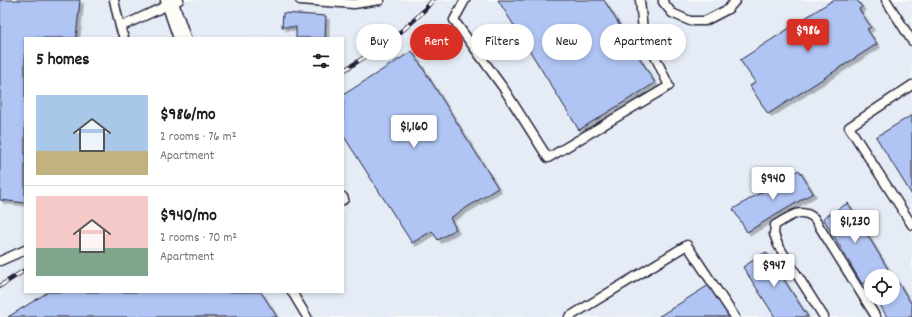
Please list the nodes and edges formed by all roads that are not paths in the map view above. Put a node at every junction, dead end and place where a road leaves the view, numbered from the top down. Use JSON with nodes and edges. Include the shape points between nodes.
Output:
{"nodes":[{"id":1,"x":114,"y":0,"type":"edge"},
{"id":2,"x":300,"y":0,"type":"edge"},
{"id":3,"x":380,"y":0,"type":"edge"},
{"id":4,"x":465,"y":0,"type":"edge"},
{"id":5,"x":640,"y":0,"type":"edge"},
{"id":6,"x":663,"y":0,"type":"edge"},
{"id":7,"x":736,"y":0,"type":"edge"},
{"id":8,"x":886,"y":0,"type":"edge"},
{"id":9,"x":173,"y":1,"type":"edge"},
{"id":10,"x":120,"y":27,"type":"junction"},
{"id":11,"x":124,"y":37,"type":"edge"},
{"id":12,"x":182,"y":37,"type":"edge"},
{"id":13,"x":912,"y":41,"type":"edge"},
{"id":14,"x":912,"y":85,"type":"edge"},
{"id":15,"x":912,"y":225,"type":"edge"},
{"id":16,"x":24,"y":250,"type":"edge"},
{"id":17,"x":0,"y":262,"type":"edge"},
{"id":18,"x":293,"y":293,"type":"edge"},
{"id":19,"x":307,"y":317,"type":"edge"},
{"id":20,"x":569,"y":317,"type":"edge"},
{"id":21,"x":735,"y":317,"type":"edge"},
{"id":22,"x":824,"y":317,"type":"edge"},
{"id":23,"x":876,"y":317,"type":"edge"}],
"edges":[{"from":1,"to":10,"type":"lane"},
{"from":2,"to":3,"type":"lane","via":[[354,4]]},
{"from":4,"to":5,"type":"lane","via":[[454,20],[548,158],[668,86],[643,31]]},
{"from":6,"to":7,"type":"lane","via":[[672,13],[690,21],[705,21],[728,9]]},
{"from":8,"to":13,"type":"lane"},
{"from":9,"to":10,"type":"lane"},
{"from":9,"to":12,"type":"street"},
{"from":10,"to":11,"type":"lane"},
{"from":14,"to":15,"type":"lane","via":[[849,127]]},
{"from":16,"to":17,"type":"lane"},
{"from":18,"to":19,"type":"lane"},
{"from":20,"to":21,"type":"lane","via":[[687,245]]},
{"from":22,"to":23,"type":"lane","via":[[778,245],[774,234],[775,225],[800,212],[808,213],[814,218]]}]}
